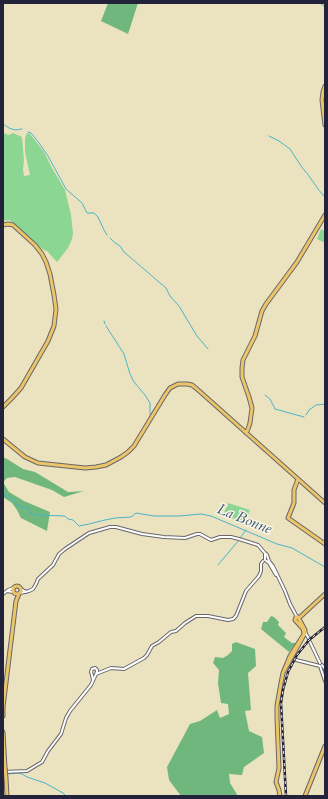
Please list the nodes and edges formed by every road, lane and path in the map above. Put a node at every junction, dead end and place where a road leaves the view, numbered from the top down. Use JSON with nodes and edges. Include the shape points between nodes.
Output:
{"nodes":[{"id":1,"x":325,"y":86,"type":"edge"},
{"id":2,"x":325,"y":90,"type":"edge"},
{"id":3,"x":323,"y":105,"type":"junction"},
{"id":4,"x":325,"y":125,"type":"edge"},
{"id":5,"x":325,"y":215,"type":"edge"},
{"id":6,"x":3,"y":225,"type":"edge"},
{"id":7,"x":3,"y":407,"type":"edge"},
{"id":8,"x":247,"y":432,"type":"junction"},
{"id":9,"x":3,"y":439,"type":"edge"},
{"id":10,"x":298,"y":479,"type":"junction"},
{"id":11,"x":325,"y":503,"type":"edge"},
{"id":12,"x":325,"y":544,"type":"edge"},
{"id":13,"x":264,"y":552,"type":"dead end"},
{"id":14,"x":267,"y":559,"type":"dead end"},
{"id":15,"x":263,"y":561,"type":"dead end"},
{"id":16,"x":14,"y":591,"type":"junction"},
{"id":17,"x":20,"y":592,"type":"junction"},
{"id":18,"x":3,"y":594,"type":"edge"},
{"id":19,"x":325,"y":594,"type":"edge"},
{"id":20,"x":16,"y":601,"type":"junction"},
{"id":21,"x":298,"y":618,"type":"junction"},
{"id":22,"x":305,"y":632,"type":"junction"},
{"id":23,"x":293,"y":658,"type":"junction"},
{"id":24,"x":320,"y":665,"type":"junction"},
{"id":25,"x":325,"y":669,"type":"edge"},
{"id":26,"x":97,"y":671,"type":"junction"},
{"id":27,"x":101,"y":672,"type":"junction"},
{"id":28,"x":95,"y":675,"type":"junction"},
{"id":29,"x":325,"y":681,"type":"edge"},
{"id":30,"x":3,"y":716,"type":"edge"},
{"id":31,"x":3,"y":732,"type":"edge"},
{"id":32,"x":325,"y":746,"type":"edge"},
{"id":33,"x":3,"y":772,"type":"edge"},
{"id":34,"x":7,"y":796,"type":"edge"},
{"id":35,"x":280,"y":796,"type":"edge"},
{"id":36,"x":305,"y":796,"type":"edge"}],
"edges":[{"from":1,"to":3,"type":"main road","via":[[322,94]]},
{"from":2,"to":3,"type":"main road"},
{"from":3,"to":4,"type":"main road"},
{"from":5,"to":8,"type":"main road","via":[[297,262],[266,304],[243,360],[242,377],[252,408]]},
{"from":6,"to":7,"type":"main road","via":[[13,225],[44,257],[48,265],[56,314],[50,336],[16,394]]},
{"from":8,"to":9,"type":"main road","via":[[194,386],[178,384],[168,392],[131,450],[114,462],[87,468],[38,463],[28,459]]},
{"from":8,"to":10,"type":"main road"},
{"from":10,"to":11,"type":"main road"},
{"from":10,"to":12,"type":"main road","via":[[294,490],[294,503],[288,518]]},
{"from":13,"to":17,"type":"street","via":[[258,545],[231,537],[212,540],[200,534],[185,538],[164,537],[110,527],[89,533],[61,551],[54,565],[40,577],[33,589]]},
{"from":14,"to":21,"type":"street"},
{"from":15,"to":27,"type":"street","via":[[259,576],[246,591],[235,617],[228,620],[196,616],[152,646],[144,658],[124,669],[111,668]]},
{"from":16,"to":17,"type":"main road"},
{"from":16,"to":17,"type":"main road","via":[[15,586],[18,586]]},
{"from":16,"to":18,"type":"street","via":[[6,591]]},
{"from":16,"to":20,"type":"main road"},
{"from":17,"to":20,"type":"main road"},
{"from":19,"to":21,"type":"main road"},
{"from":20,"to":30,"type":"main road"},
{"from":21,"to":22,"type":"main road"},
{"from":22,"to":23,"type":"main road"},
{"from":22,"to":24,"type":"street"},
{"from":23,"to":24,"type":"street"},
{"from":23,"to":35,"type":"main road","via":[[284,671],[277,712],[279,768],[276,782]]},
{"from":24,"to":25,"type":"street"},
{"from":24,"to":29,"type":"street"},
{"from":26,"to":27,"type":"street"},
{"from":26,"to":28,"type":"street"},
{"from":26,"to":28,"type":"street","via":[[96,668],[90,673]]},
{"from":27,"to":28,"type":"street"},
{"from":28,"to":33,"type":"street","via":[[89,688],[70,711],[61,734],[42,762],[27,771]]},
{"from":31,"to":34,"type":"main road","bridge":true},
{"from":32,"to":36,"type":"main road"}]}
